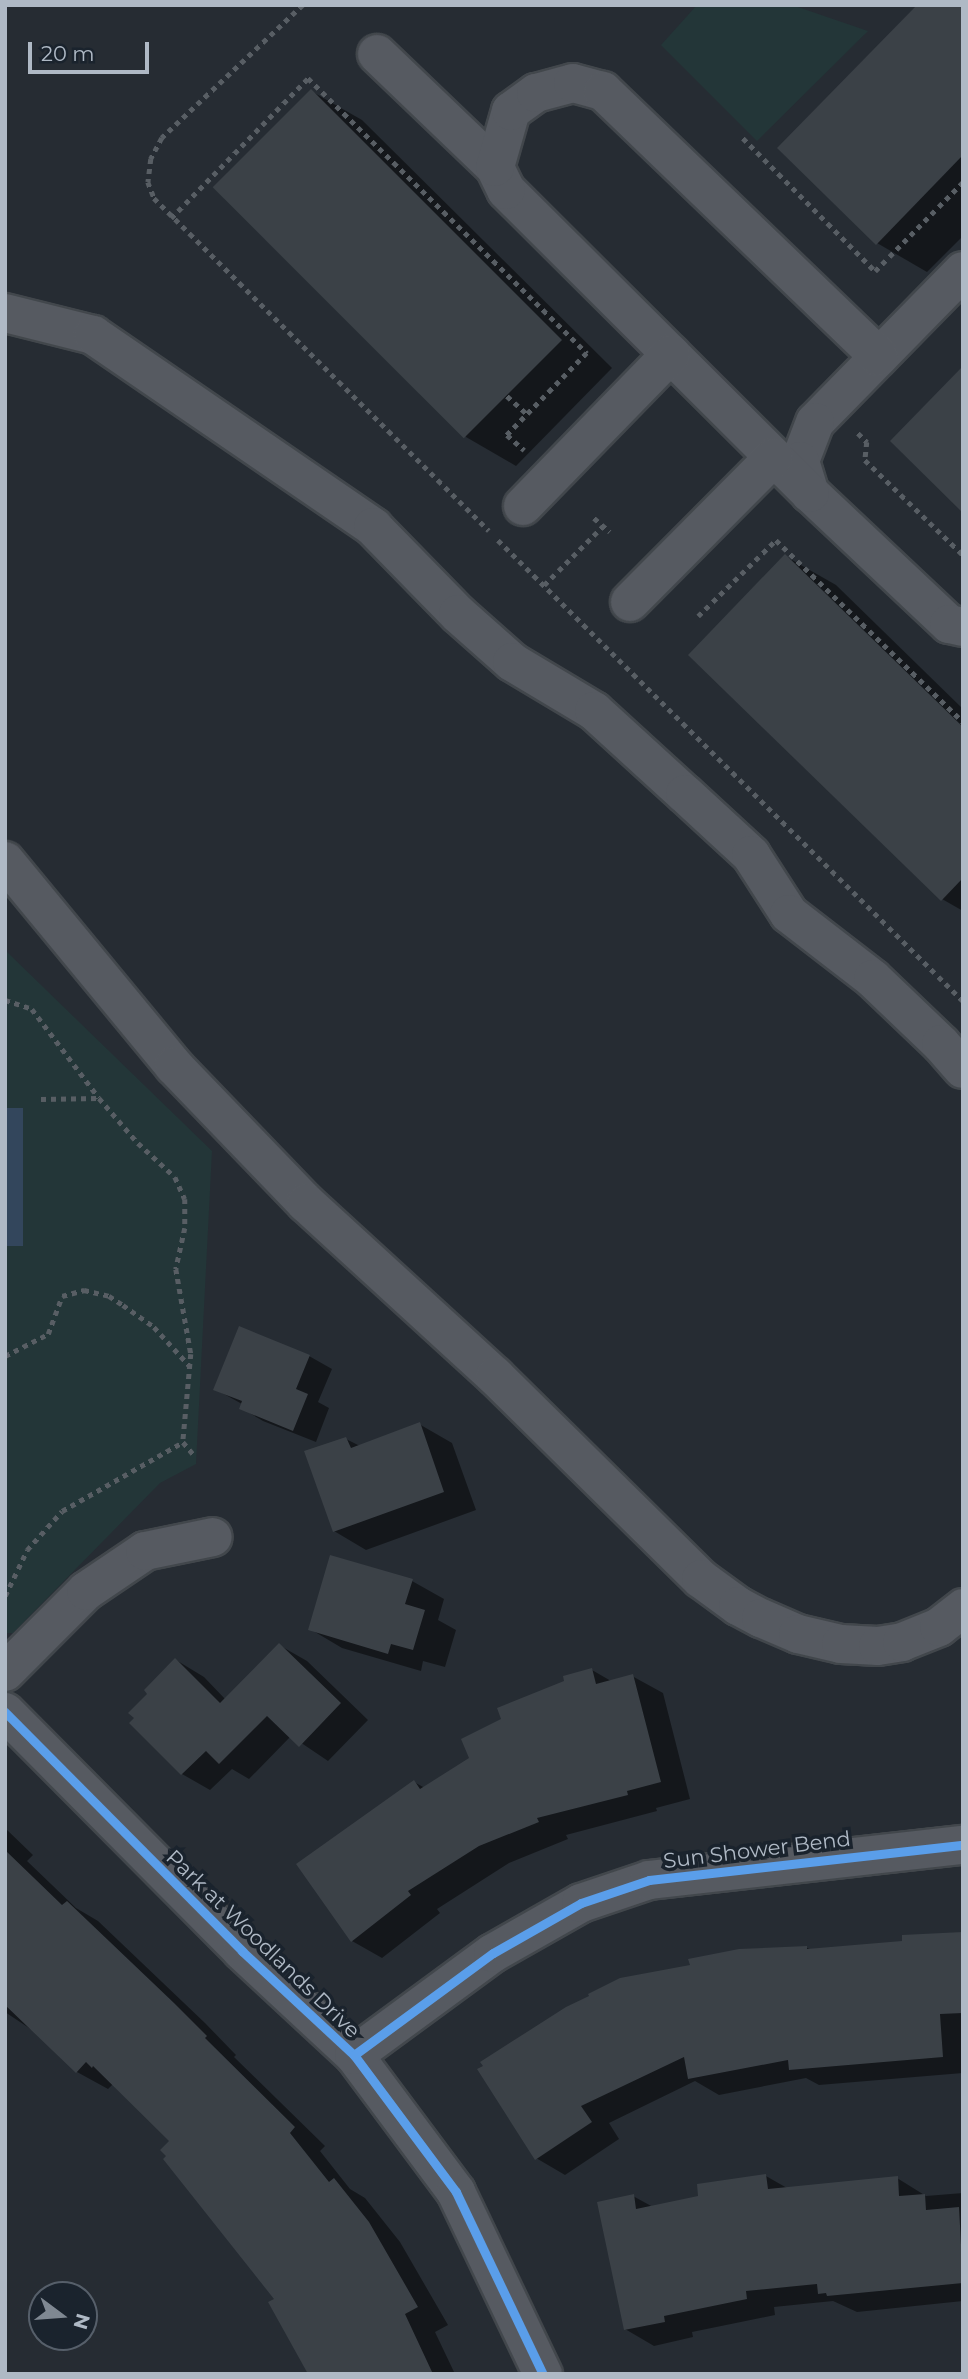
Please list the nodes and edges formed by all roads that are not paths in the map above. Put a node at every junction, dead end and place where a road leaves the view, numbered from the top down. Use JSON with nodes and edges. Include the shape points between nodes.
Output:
{"nodes":[{"id":1,"x":377,"y":54,"type":"dead end"},
{"id":2,"x":495,"y":167,"type":"junction"},
{"id":3,"x":963,"y":271,"type":"edge"},
{"id":4,"x":5,"y":313,"type":"edge"},
{"id":5,"x":671,"y":355,"type":"junction"},
{"id":6,"x":879,"y":357,"type":"junction"},
{"id":7,"x":774,"y":457,"type":"junction"},
{"id":8,"x":810,"y":493,"type":"junction"},
{"id":9,"x":523,"y":506,"type":"dead end"},
{"id":10,"x":631,"y":602,"type":"dead end"},
{"id":11,"x":958,"y":629,"type":"edge"},
{"id":12,"x":5,"y":861,"type":"edge"},
{"id":13,"x":963,"y":1069,"type":"edge"},
{"id":14,"x":213,"y":1536,"type":"dead end"},
{"id":15,"x":963,"y":1608,"type":"edge"},
{"id":16,"x":5,"y":1672,"type":"edge"},
{"id":17,"x":5,"y":1712,"type":"edge"},
{"id":18,"x":963,"y":1845,"type":"edge"},
{"id":19,"x":354,"y":2055,"type":"junction"},
{"id":20,"x":543,"y":2374,"type":"edge"}],
"edges":[{"from":1,"to":2,"type":"street"},
{"from":2,"to":5,"type":"street","via":[[506,190]]},
{"from":2,"to":6,"type":"street","via":[[511,111],[536,93],[573,83],[603,91]]},
{"from":3,"to":6,"type":"street"},
{"from":4,"to":13,"type":"street","via":[[93,335],[373,527],[512,662],[594,711],[685,794],[751,855],[789,914],[873,979]]},
{"from":5,"to":7,"type":"street"},
{"from":5,"to":9,"type":"street"},
{"from":6,"to":8,"type":"street","via":[[814,422],[800,461]]},
{"from":7,"to":8,"type":"street"},
{"from":7,"to":10,"type":"street"},
{"from":8,"to":11,"type":"street"},
{"from":12,"to":15,"type":"street","via":[[174,1066],[306,1203],[495,1376],[701,1579],[761,1618],[798,1634],[841,1644],[902,1642],[939,1627]]},
{"from":14,"to":16,"type":"street","via":[[145,1551],[86,1591]]},
{"from":17,"to":19,"type":"street","name":"Park at Woodlands Drive","via":[[242,1951]]},
{"from":18,"to":19,"type":"street","name":"Sun Shower Bend","via":[[649,1880],[581,1903],[493,1952]]},
{"from":19,"to":20,"type":"street","name":"Park at Woodlands Drive","via":[[456,2192]]}]}
